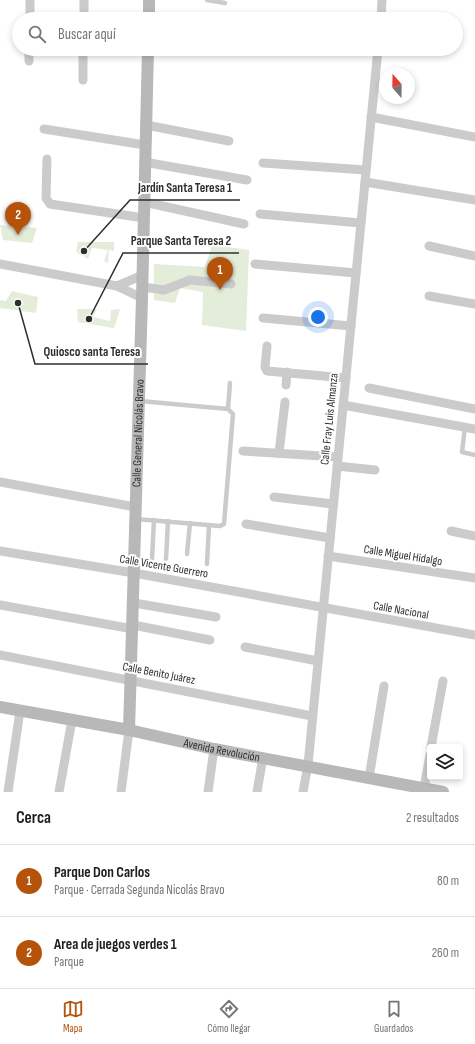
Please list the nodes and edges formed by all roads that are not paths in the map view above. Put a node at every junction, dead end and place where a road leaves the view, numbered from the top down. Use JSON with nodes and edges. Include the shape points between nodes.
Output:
{"nodes":[{"id":1,"x":30,"y":0,"type":"edge"},
{"id":2,"x":84,"y":0,"type":"edge"},
{"id":3,"x":149,"y":0,"type":"edge"},
{"id":4,"x":207,"y":0,"type":"edge"},
{"id":5,"x":382,"y":0,"type":"edge"},
{"id":6,"x":225,"y":3,"type":"dead end"},
{"id":7,"x":30,"y":12,"type":"edge"},
{"id":8,"x":84,"y":12,"type":"edge"},
{"id":9,"x":149,"y":12,"type":"edge"},
{"id":10,"x":381,"y":12,"type":"edge"},
{"id":11,"x":29,"y":56,"type":"edge"},
{"id":12,"x":83,"y":56,"type":"edge"},
{"id":13,"x":148,"y":56,"type":"edge"},
{"id":14,"x":377,"y":56,"type":"edge"},
{"id":15,"x":29,"y":61,"type":"dead end"},
{"id":16,"x":83,"y":80,"type":"dead end"},
{"id":17,"x":371,"y":117,"type":"junction"},
{"id":18,"x":146,"y":125,"type":"junction"},
{"id":19,"x":44,"y":129,"type":"dead end"},
{"id":20,"x":475,"y":137,"type":"edge"},
{"id":21,"x":229,"y":141,"type":"dead end"},
{"id":22,"x":145,"y":145,"type":"junction"},
{"id":23,"x":47,"y":159,"type":"dead end"},
{"id":24,"x":144,"y":162,"type":"junction"},
{"id":25,"x":263,"y":162,"type":"dead end"},
{"id":26,"x":366,"y":170,"type":"junction"},
{"id":27,"x":247,"y":180,"type":"dead end"},
{"id":28,"x":365,"y":182,"type":"junction"},
{"id":29,"x":475,"y":200,"type":"edge"},
{"id":30,"x":144,"y":202,"type":"junction"},
{"id":31,"x":260,"y":214,"type":"dead end"},
{"id":32,"x":144,"y":218,"type":"junction"},
{"id":33,"x":361,"y":223,"type":"junction"},
{"id":34,"x":244,"y":224,"type":"dead end"},
{"id":35,"x":429,"y":246,"type":"dead end"},
{"id":36,"x":475,"y":256,"type":"edge"},
{"id":37,"x":0,"y":264,"type":"edge"},
{"id":38,"x":255,"y":264,"type":"dead end"},
{"id":39,"x":356,"y":273,"type":"junction"},
{"id":40,"x":142,"y":275,"type":"junction"},
{"id":41,"x":231,"y":284,"type":"dead end"},
{"id":42,"x":117,"y":286,"type":"junction"},
{"id":43,"x":142,"y":293,"type":"junction"},
{"id":44,"x":429,"y":296,"type":"dead end"},
{"id":45,"x":475,"y":304,"type":"edge"},
{"id":46,"x":263,"y":318,"type":"dead end"},
{"id":47,"x":351,"y":326,"type":"junction"},
{"id":48,"x":267,"y":346,"type":"dead end"},
{"id":49,"x":287,"y":372,"type":"junction"},
{"id":50,"x":346,"y":378,"type":"junction"},
{"id":51,"x":230,"y":383,"type":"dead end"},
{"id":52,"x":286,"y":385,"type":"dead end"},
{"id":53,"x":369,"y":388,"type":"dead end"},
{"id":54,"x":139,"y":401,"type":"junction"},
{"id":55,"x":285,"y":402,"type":"dead end"},
{"id":56,"x":343,"y":404,"type":"junction"},
{"id":57,"x":475,"y":408,"type":"edge"},
{"id":58,"x":228,"y":409,"type":"junction"},
{"id":59,"x":465,"y":427,"type":"junction"},
{"id":60,"x":475,"y":429,"type":"edge"},
{"id":61,"x":243,"y":451,"type":"dead end"},
{"id":62,"x":279,"y":453,"type":"junction"},
{"id":63,"x":475,"y":455,"type":"edge"},
{"id":64,"x":337,"y":461,"type":"junction"},
{"id":65,"x":375,"y":470,"type":"dead end"},
{"id":66,"x":0,"y":482,"type":"edge"},
{"id":67,"x":274,"y":497,"type":"dead end"},
{"id":68,"x":333,"y":504,"type":"junction"},
{"id":69,"x":135,"y":506,"type":"junction"},
{"id":70,"x":135,"y":520,"type":"junction"},
{"id":71,"x":154,"y":520,"type":"junction"},
{"id":72,"x":168,"y":521,"type":"junction"},
{"id":73,"x":190,"y":523,"type":"junction"},
{"id":74,"x":246,"y":524,"type":"dead end"},
{"id":75,"x":209,"y":525,"type":"junction"},
{"id":76,"x":451,"y":530,"type":"dead end"},
{"id":77,"x":475,"y":536,"type":"edge"},
{"id":78,"x":330,"y":538,"type":"junction"},
{"id":79,"x":0,"y":551,"type":"edge"},
{"id":80,"x":187,"y":554,"type":"dead end"},
{"id":81,"x":328,"y":556,"type":"junction"},
{"id":82,"x":152,"y":559,"type":"dead end"},
{"id":83,"x":166,"y":559,"type":"dead end"},
{"id":84,"x":207,"y":564,"type":"dead end"},
{"id":85,"x":134,"y":573,"type":"junction"},
{"id":86,"x":475,"y":578,"type":"edge"},
{"id":87,"x":134,"y":603,"type":"junction"},
{"id":88,"x":0,"y":605,"type":"edge"},
{"id":89,"x":323,"y":608,"type":"junction"},
{"id":90,"x":216,"y":617,"type":"dead end"},
{"id":91,"x":133,"y":627,"type":"junction"},
{"id":92,"x":475,"y":635,"type":"edge"},
{"id":93,"x":210,"y":640,"type":"dead end"},
{"id":94,"x":245,"y":647,"type":"dead end"},
{"id":95,"x":0,"y":655,"type":"edge"},
{"id":96,"x":318,"y":661,"type":"junction"},
{"id":97,"x":130,"y":679,"type":"junction"},
{"id":98,"x":443,"y":681,"type":"dead end"},
{"id":99,"x":384,"y":686,"type":"dead end"},
{"id":100,"x":0,"y":707,"type":"edge"},
{"id":101,"x":20,"y":711,"type":"junction"},
{"id":102,"x":312,"y":716,"type":"junction"},
{"id":103,"x":72,"y":720,"type":"junction"},
{"id":104,"x":129,"y":730,"type":"junction"},
{"id":105,"x":432,"y":744,"type":"edge"},
{"id":106,"x":214,"y":749,"type":"junction"},
{"id":107,"x":263,"y":757,"type":"junction"},
{"id":108,"x":308,"y":765,"type":"junction"},
{"id":109,"x":427,"y":772,"type":"edge"},
{"id":110,"x":369,"y":778,"type":"junction"},
{"id":111,"x":424,"y":788,"type":"junction"},
{"id":112,"x":8,"y":792,"type":"edge"},
{"id":113,"x":59,"y":792,"type":"edge"},
{"id":114,"x":122,"y":792,"type":"edge"},
{"id":115,"x":208,"y":792,"type":"edge"},
{"id":116,"x":257,"y":792,"type":"edge"},
{"id":117,"x":303,"y":792,"type":"edge"},
{"id":118,"x":443,"y":792,"type":"edge"}],
"edges":[{"from":1,"to":7,"type":"street"},
{"from":2,"to":8,"type":"street"},
{"from":3,"to":9,"type":"street"},
{"from":4,"to":6,"type":"lane"},
{"from":5,"to":10,"type":"street"},
{"from":11,"to":15,"type":"street"},
{"from":12,"to":16,"type":"street"},
{"from":13,"to":18,"type":"street","name":"Calle General Nicolás Bravo"},
{"from":14,"to":17,"type":"street","name":"Calle Fray Luis Almanza"},
{"from":17,"to":20,"type":"street"},
{"from":17,"to":26,"type":"street","name":"Calle Fray Luis Almanza"},
{"from":18,"to":21,"type":"street"},
{"from":18,"to":22,"type":"street","name":"Calle General Nicolás Bravo"},
{"from":19,"to":22,"type":"street"},
{"from":22,"to":24,"type":"street","name":"Calle General Nicolás Bravo"},
{"from":23,"to":32,"type":"street","via":[[46,198],[50,204]]},
{"from":24,"to":27,"type":"street"},
{"from":24,"to":30,"type":"street","name":"Calle General Nicolás Bravo"},
{"from":25,"to":26,"type":"street"},
{"from":26,"to":28,"type":"street","name":"Calle Fray Luis Almanza"},
{"from":28,"to":29,"type":"street"},
{"from":28,"to":33,"type":"street","name":"Calle Fray Luis Almanza"},
{"from":30,"to":32,"type":"street","name":"Calle General Nicolás Bravo"},
{"from":30,"to":34,"type":"street"},
{"from":31,"to":33,"type":"street"},
{"from":32,"to":40,"type":"street","name":"Calle General Nicolás Bravo"},
{"from":33,"to":39,"type":"street","name":"Calle Fray Luis Almanza"},
{"from":35,"to":36,"type":"street"},
{"from":37,"to":42,"type":"street"},
{"from":38,"to":39,"type":"street"},
{"from":39,"to":47,"type":"street","name":"Calle Fray Luis Almanza"},
{"from":40,"to":42,"type":"street"},
{"from":40,"to":43,"type":"street","name":"Calle General Nicolás Bravo"},
{"from":41,"to":43,"type":"street","via":[[190,280],[164,290]]},
{"from":42,"to":43,"type":"street"},
{"from":43,"to":54,"type":"street","name":"Calle General Nicolás Bravo"},
{"from":44,"to":45,"type":"street"},
{"from":46,"to":47,"type":"street"},
{"from":47,"to":50,"type":"street","name":"Calle Fray Luis Almanza"},
{"from":48,"to":49,"type":"street","via":[[266,370]]},
{"from":49,"to":50,"type":"street"},
{"from":49,"to":52,"type":"street"},
{"from":50,"to":56,"type":"street","name":"Calle Fray Luis Almanza"},
{"from":51,"to":58,"type":"lane"},
{"from":53,"to":57,"type":"street"},
{"from":54,"to":58,"type":"lane"},
{"from":54,"to":69,"type":"street","name":"Calle General Nicolás Bravo"},
{"from":55,"to":62,"type":"street"},
{"from":56,"to":59,"type":"street"},
{"from":56,"to":64,"type":"street","name":"Calle Fray Luis Almanza"},
{"from":58,"to":75,"type":"lane","via":[[233,414],[225,521],[222,525]]},
{"from":59,"to":60,"type":"street"},
{"from":59,"to":63,"type":"lane","via":[[462,452]]},
{"from":61,"to":62,"type":"street"},
{"from":62,"to":64,"type":"street"},
{"from":64,"to":65,"type":"street"},
{"from":64,"to":68,"type":"street","name":"Calle Fray Luis Almanza"},
{"from":66,"to":69,"type":"street"},
{"from":67,"to":68,"type":"street"},
{"from":68,"to":78,"type":"street","name":"Calle Fray Luis Almanza"},
{"from":69,"to":70,"type":"street","name":"Calle General Nicolás Bravo"},
{"from":70,"to":71,"type":"lane"},
{"from":70,"to":85,"type":"street","name":"Calle General Nicolás Bravo"},
{"from":71,"to":72,"type":"lane"},
{"from":71,"to":82,"type":"lane"},
{"from":72,"to":73,"type":"lane"},
{"from":72,"to":83,"type":"lane"},
{"from":73,"to":75,"type":"lane"},
{"from":73,"to":80,"type":"lane"},
{"from":74,"to":78,"type":"street"},
{"from":75,"to":84,"type":"lane"},
{"from":76,"to":77,"type":"street"},
{"from":78,"to":81,"type":"street","name":"Calle Fray Luis Almanza"},
{"from":79,"to":85,"type":"street","name":"Calle Vicente Guerrero"},
{"from":81,"to":86,"type":"street","name":"Calle Miguel Hidalgo"},
{"from":81,"to":89,"type":"street","name":"Calle Fray Luis Almanza"},
{"from":85,"to":87,"type":"street","name":"Calle General Nicolás Bravo"},
{"from":85,"to":89,"type":"street","name":"Calle Vicente Guerrero"},
{"from":87,"to":90,"type":"street"},
{"from":87,"to":91,"type":"street","name":"Calle General Nicolás Bravo"},
{"from":88,"to":91,"type":"street"},
{"from":89,"to":92,"type":"street","name":"Calle Nacional"},
{"from":89,"to":96,"type":"street","name":"Calle Fray Luis Almanza"},
{"from":91,"to":93,"type":"street"},
{"from":91,"to":97,"type":"street","name":"Calle General Nicolás Bravo"},
{"from":94,"to":96,"type":"street"},
{"from":95,"to":97,"type":"street","name":"Calle Benito Juárez"},
{"from":96,"to":102,"type":"street","name":"Calle Fray Luis Almanza"},
{"from":97,"to":102,"type":"street","name":"Calle Benito Juárez"},
{"from":97,"to":104,"type":"street","name":"Calle General Nicolás Bravo"},
{"from":98,"to":105,"type":"street"},
{"from":99,"to":110,"type":"street"},
{"from":100,"to":101,"type":"street","name":"Avenida Revolución"},
{"from":101,"to":103,"type":"street","name":"Avenida Revolución"},
{"from":101,"to":112,"type":"street"},
{"from":102,"to":108,"type":"street","name":"Calle Fray Luis Almanza"},
{"from":103,"to":104,"type":"street","name":"Avenida Revolución"},
{"from":103,"to":113,"type":"street"},
{"from":104,"to":106,"type":"street","name":"Avenida Revolución"},
{"from":104,"to":114,"type":"street","name":"Calle General Nicolás Bravo"},
{"from":106,"to":107,"type":"street","name":"Avenida Revolución"},
{"from":106,"to":115,"type":"street"},
{"from":107,"to":108,"type":"street","name":"Avenida Revolución"},
{"from":107,"to":116,"type":"street"},
{"from":108,"to":110,"type":"street","name":"Avenida Revolución"},
{"from":108,"to":117,"type":"street","name":"Calle Fray Luis Almanza"},
{"from":109,"to":111,"type":"street"},
{"from":110,"to":111,"type":"street","name":"Avenida Revolución"},
{"from":111,"to":118,"type":"street","name":"Avenida Revolución"}]}
